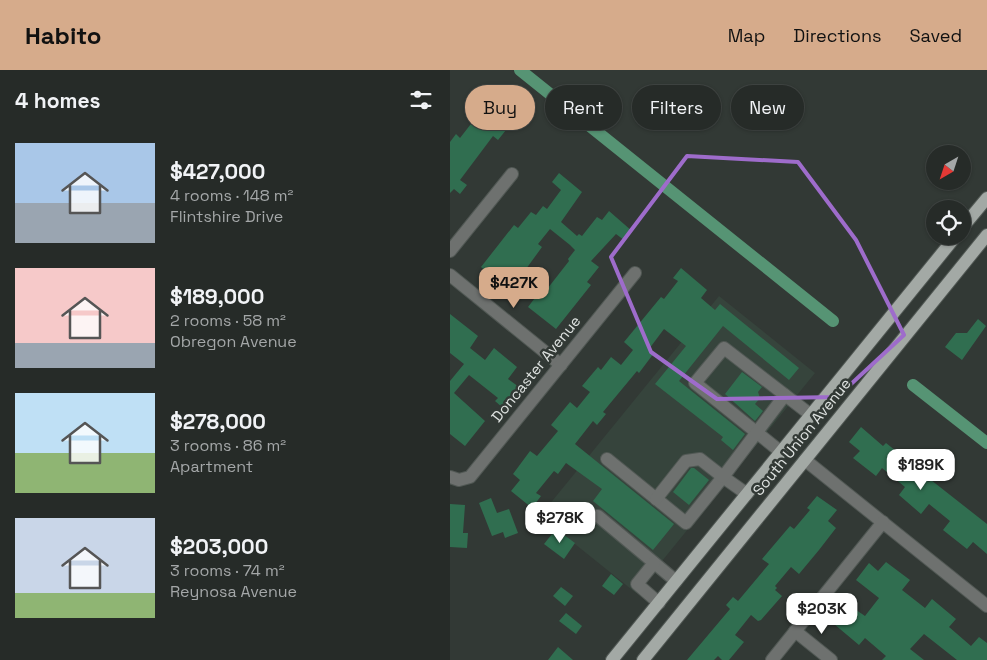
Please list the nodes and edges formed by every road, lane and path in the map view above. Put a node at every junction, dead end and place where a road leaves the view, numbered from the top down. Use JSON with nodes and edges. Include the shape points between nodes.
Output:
{"nodes":[{"id":1,"x":512,"y":174,"type":"dead end"},
{"id":2,"x":987,"y":198,"type":"edge"},
{"id":3,"x":971,"y":217,"type":"edge"},
{"id":4,"x":987,"y":235,"type":"edge"},
{"id":5,"x":949,"y":245,"type":"edge"},
{"id":6,"x":450,"y":251,"type":"edge"},
{"id":7,"x":635,"y":273,"type":"dead end"},
{"id":8,"x":450,"y":275,"type":"edge"},
{"id":9,"x":561,"y":365,"type":"junction"},
{"id":10,"x":785,"y":395,"type":"junction"},
{"id":11,"x":810,"y":415,"type":"junction"},
{"id":12,"x":757,"y":433,"type":"junction"},
{"id":13,"x":781,"y":452,"type":"junction"},
{"id":14,"x":607,"y":458,"type":"dead end"},
{"id":15,"x":805,"y":460,"type":"junction"},
{"id":16,"x":723,"y":477,"type":"junction"},
{"id":17,"x":455,"y":478,"type":"edge"},
{"id":18,"x":747,"y":494,"type":"junction"},
{"id":19,"x":656,"y":499,"type":"junction"},
{"id":20,"x":566,"y":515,"type":"dead end"},
{"id":21,"x":882,"y":522,"type":"junction"},
{"id":22,"x":654,"y":563,"type":"junction"},
{"id":23,"x":676,"y":581,"type":"junction"},
{"id":24,"x":659,"y":603,"type":"junction"},
{"id":25,"x":987,"y":606,"type":"edge"},
{"id":26,"x":795,"y":631,"type":"junction"},
{"id":27,"x":612,"y":660,"type":"edge"},
{"id":28,"x":643,"y":660,"type":"edge"},
{"id":29,"x":772,"y":660,"type":"edge"},
{"id":30,"x":831,"y":660,"type":"edge"}],
"edges":[{"from":1,"to":6,"type":"street"},
{"from":2,"to":3,"type":"main road"},
{"from":4,"to":15,"type":"main road","name":"South Union Avenue"},
{"from":5,"to":11,"type":"main road","name":"South Union Avenue"},
{"from":7,"to":9,"type":"street","name":"Doncaster Avenue"},
{"from":8,"to":9,"type":"street"},
{"from":9,"to":17,"type":"street","name":"Doncaster Avenue","via":[[470,477]]},
{"from":10,"to":11,"type":"street"},
{"from":10,"to":12,"type":"street"},
{"from":10,"to":12,"type":"street","via":[[724,348],[695,383]]},
{"from":11,"to":13,"type":"main road","name":"South Union Avenue"},
{"from":12,"to":13,"type":"street"},
{"from":12,"to":16,"type":"street"},
{"from":13,"to":18,"type":"main road","name":"South Union Avenue"},
{"from":14,"to":19,"type":"street"},
{"from":15,"to":21,"type":"street"},
{"from":15,"to":28,"type":"main road","name":"South Union Avenue"},
{"from":16,"to":18,"type":"street"},
{"from":16,"to":19,"type":"street","via":[[700,459],[686,461]]},
{"from":16,"to":19,"type":"street","via":[[686,523]]},
{"from":18,"to":23,"type":"main road","name":"South Union Avenue"},
{"from":20,"to":22,"type":"street","via":[[598,516]]},
{"from":21,"to":25,"type":"street"},
{"from":21,"to":26,"type":"street"},
{"from":22,"to":23,"type":"street"},
{"from":22,"to":24,"type":"street","via":[[637,584]]},
{"from":23,"to":24,"type":"main road","name":"South Union Avenue"},
{"from":24,"to":27,"type":"main road","name":"South Union Avenue"},
{"from":26,"to":29,"type":"street"},
{"from":26,"to":30,"type":"street"}]}
